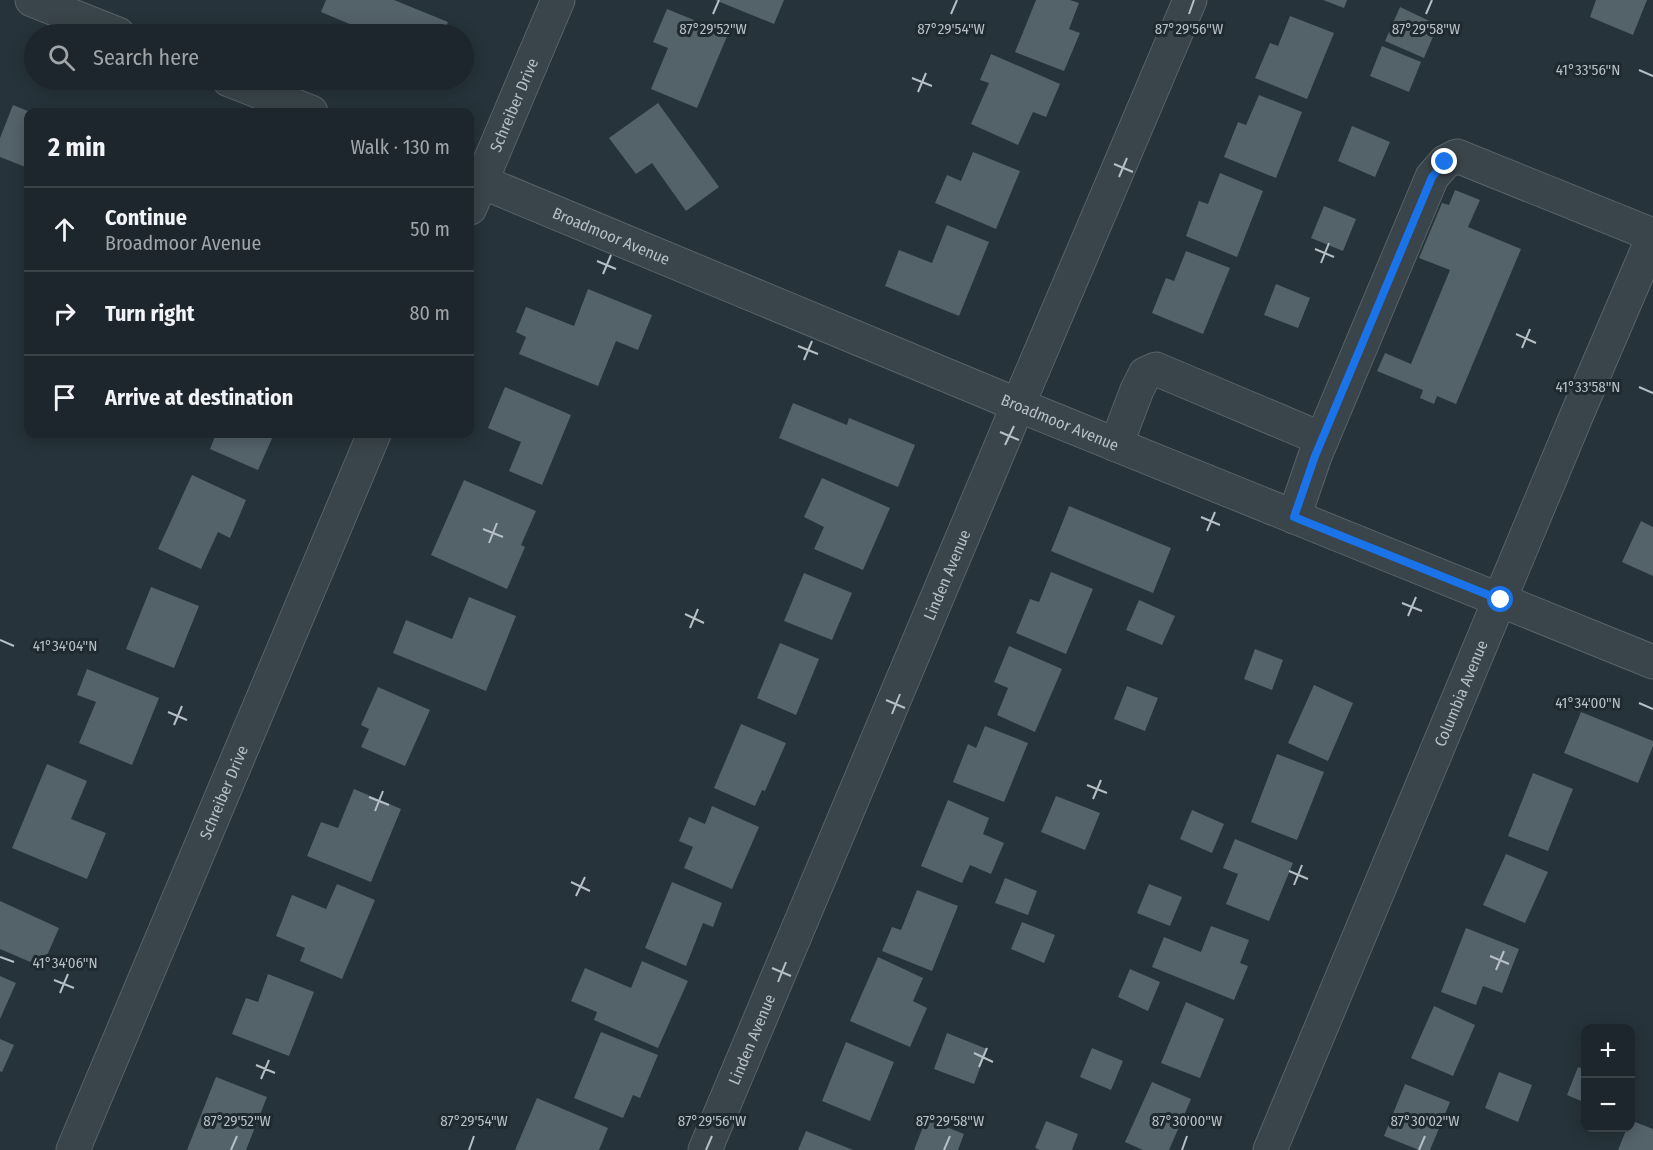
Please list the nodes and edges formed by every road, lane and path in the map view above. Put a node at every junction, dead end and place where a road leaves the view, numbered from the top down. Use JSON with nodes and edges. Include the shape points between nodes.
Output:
{"nodes":[{"id":1,"x":32,"y":0,"type":"edge"},
{"id":2,"x":558,"y":0,"type":"edge"},
{"id":3,"x":1190,"y":0,"type":"edge"},
{"id":4,"x":93,"y":24,"type":"edge"},
{"id":5,"x":254,"y":90,"type":"edge"},
{"id":6,"x":300,"y":108,"type":"edge"},
{"id":7,"x":474,"y":187,"type":"edge"},
{"id":8,"x":474,"y":189,"type":"edge"},
{"id":9,"x":1653,"y":236,"type":"edge"},
{"id":10,"x":1018,"y":405,"type":"junction"},
{"id":11,"x":372,"y":438,"type":"edge"},
{"id":12,"x":1322,"y":440,"type":"junction"},
{"id":13,"x":1116,"y":445,"type":"junction"},
{"id":14,"x":1294,"y":517,"type":"junction"},
{"id":15,"x":1501,"y":600,"type":"junction"},
{"id":16,"x":1653,"y":662,"type":"edge"},
{"id":17,"x":73,"y":1150,"type":"edge"},
{"id":18,"x":705,"y":1150,"type":"edge"},
{"id":19,"x":1270,"y":1150,"type":"edge"}],
"edges":[{"from":1,"to":4,"type":"street"},
{"from":2,"to":7,"type":"street","name":"Schreiber Drive"},
{"from":3,"to":10,"type":"street","name":"Linden Avenue"},
{"from":5,"to":6,"type":"street"},
{"from":8,"to":10,"type":"street","name":"Broadmoor Avenue"},
{"from":9,"to":12,"type":"street","via":[[1456,156],[1445,162],[1432,177]]},
{"from":9,"to":15,"type":"street","name":"Columbia Avenue"},
{"from":10,"to":13,"type":"street","name":"Broadmoor Avenue"},
{"from":10,"to":18,"type":"street","name":"Linden Avenue"},
{"from":11,"to":17,"type":"street","name":"Schreiber Drive"},
{"from":12,"to":13,"type":"street","via":[[1156,369],[1145,374]]},
{"from":12,"to":14,"type":"street"},
{"from":13,"to":14,"type":"street","name":"Broadmoor Avenue"},
{"from":14,"to":15,"type":"street","name":"Broadmoor Avenue"},
{"from":15,"to":16,"type":"street","name":"Broadmoor Avenue"},
{"from":15,"to":19,"type":"street","name":"Columbia Avenue"}]}
